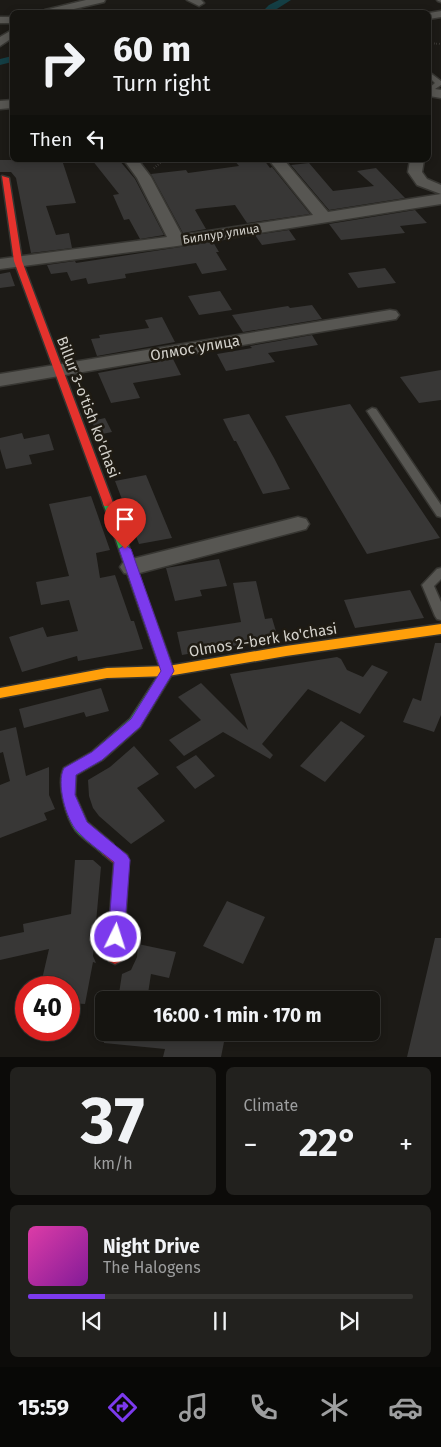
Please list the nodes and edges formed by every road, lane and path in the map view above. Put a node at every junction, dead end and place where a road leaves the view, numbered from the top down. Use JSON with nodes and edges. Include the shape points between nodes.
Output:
{"nodes":[{"id":1,"x":75,"y":0,"type":"edge"},
{"id":2,"x":100,"y":0,"type":"edge"},
{"id":3,"x":87,"y":3,"type":"junction"},
{"id":4,"x":57,"y":10,"type":"edge"},
{"id":5,"x":10,"y":35,"type":"edge"},
{"id":6,"x":0,"y":45,"type":"edge"},
{"id":7,"x":431,"y":76,"type":"edge"},
{"id":8,"x":431,"y":89,"type":"edge"},
{"id":9,"x":133,"y":162,"type":"edge"},
{"id":10,"x":278,"y":162,"type":"edge"},
{"id":11,"x":417,"y":162,"type":"edge"},
{"id":12,"x":5,"y":178,"type":"dead end"},
{"id":13,"x":441,"y":190,"type":"edge"},
{"id":14,"x":441,"y":199,"type":"edge"},
{"id":15,"x":324,"y":218,"type":"junction"},
{"id":16,"x":177,"y":241,"type":"junction"},
{"id":17,"x":18,"y":261,"type":"junction"},
{"id":18,"x":0,"y":264,"type":"edge"},
{"id":19,"x":390,"y":315,"type":"dead end"},
{"id":20,"x":58,"y":371,"type":"junction"},
{"id":21,"x":0,"y":380,"type":"edge"},
{"id":22,"x":372,"y":411,"type":"dead end"},
{"id":23,"x":441,"y":513,"type":"edge"},
{"id":24,"x":298,"y":524,"type":"dead end"},
{"id":25,"x":132,"y":566,"type":"junction"},
{"id":26,"x":441,"y":572,"type":"edge"},
{"id":27,"x":441,"y":616,"type":"edge"},
{"id":28,"x":441,"y":629,"type":"edge"},
{"id":29,"x":168,"y":671,"type":"junction"},
{"id":30,"x":0,"y":693,"type":"edge"},
{"id":31,"x":115,"y":956,"type":"dead end"}],
"edges":[{"from":1,"to":3,"type":"street"},
{"from":2,"to":3,"type":"street"},
{"from":3,"to":4,"type":"street"},
{"from":5,"to":6,"type":"street"},
{"from":7,"to":8,"type":"lane","via":[[439,83]]},
{"from":9,"to":16,"type":"street","via":[[144,177]]},
{"from":10,"to":15,"type":"street"},
{"from":11,"to":13,"type":"street","via":[[415,172],[422,182]]},
{"from":12,"to":17,"type":"street","name":"Billur 3-o'tish ko'chasi"},
{"from":14,"to":15,"type":"street","name":"Биллур улица"},
{"from":15,"to":16,"type":"street","name":"Биллур улица"},
{"from":16,"to":17,"type":"street","name":"Биллур улица"},
{"from":17,"to":18,"type":"street","name":"Биллур улица"},
{"from":17,"to":20,"type":"street","name":"Billur 3-o'tish ko'chasi"},
{"from":19,"to":20,"type":"street","name":"Олмос улица"},
{"from":20,"to":21,"type":"street","name":"Олмос улица"},
{"from":20,"to":25,"type":"street","name":"Billur 3-o'tish ko'chasi"},
{"from":22,"to":23,"type":"lane"},
{"from":24,"to":25,"type":"street"},
{"from":25,"to":29,"type":"street","name":"Billur 3-o'tish ko'chasi"},
{"from":26,"to":27,"type":"lane","via":[[428,585]]},
{"from":28,"to":29,"type":"street","name":"Olmos 2-berk ko'chasi"},
{"from":29,"to":30,"type":"street","name":"Olmos 2-berk ko'chasi","via":[[106,673]]},
{"from":29,"to":31,"type":"street","via":[[135,723],[97,756],[69,772],[68,795],[82,826],[122,860]]}]}
